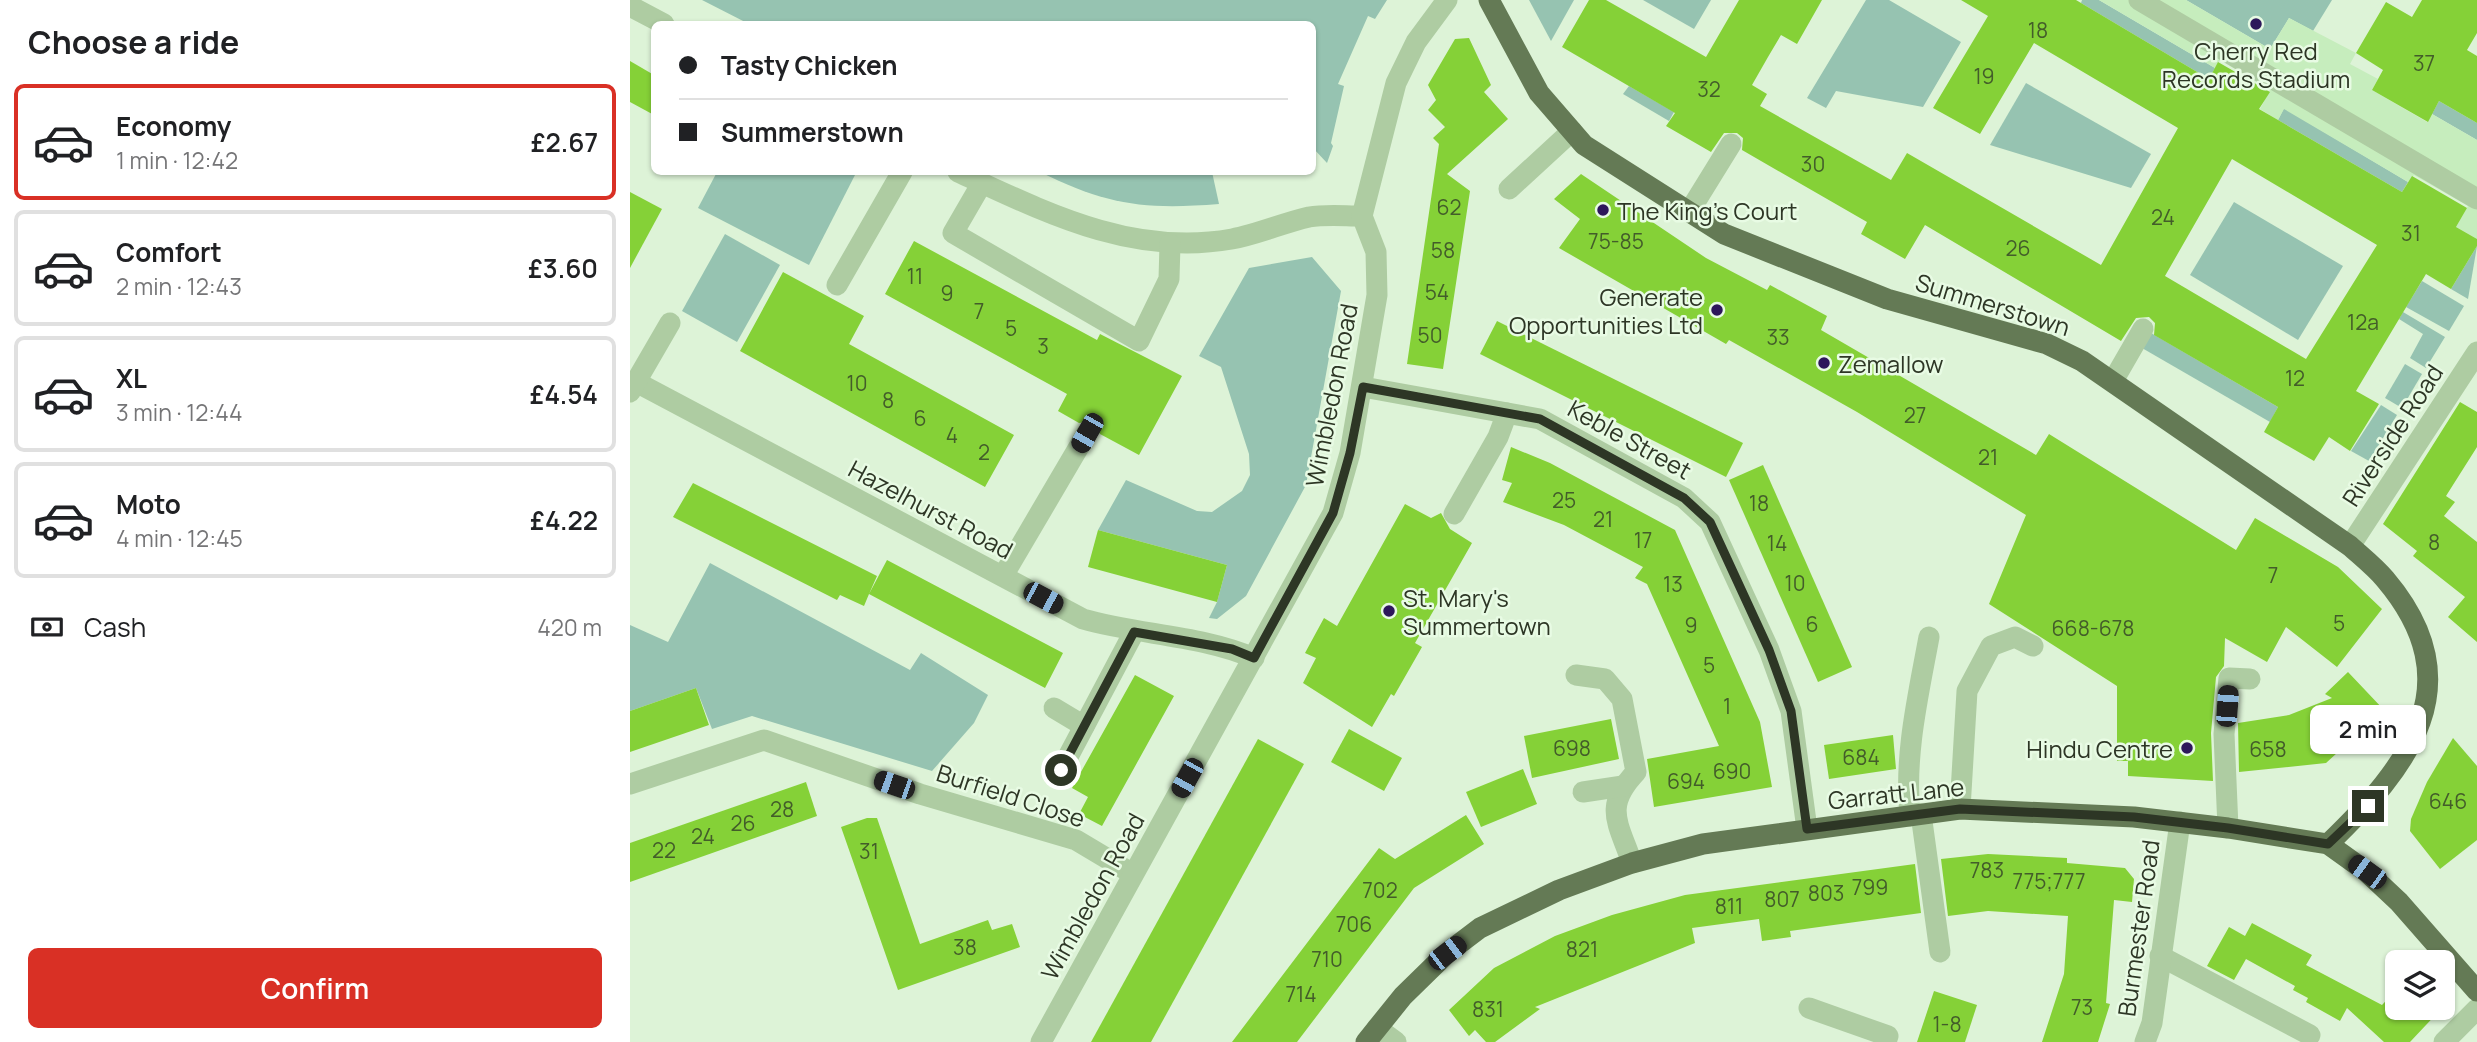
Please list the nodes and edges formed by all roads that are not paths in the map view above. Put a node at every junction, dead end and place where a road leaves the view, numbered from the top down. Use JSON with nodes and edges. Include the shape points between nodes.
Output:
{"nodes":[{"id":1,"x":1447,"y":0,"type":"edge"},
{"id":2,"x":1489,"y":0,"type":"edge"},
{"id":3,"x":2139,"y":0,"type":"edge"},
{"id":4,"x":630,"y":6,"type":"edge"},
{"id":5,"x":658,"y":21,"type":"edge"},
{"id":6,"x":1572,"y":131,"type":"junction"},
{"id":7,"x":1731,"y":144,"type":"dead end"},
{"id":8,"x":900,"y":175,"type":"edge"},
{"id":9,"x":965,"y":175,"type":"edge"},
{"id":10,"x":982,"y":183,"type":"junction"},
{"id":11,"x":1510,"y":189,"type":"dead end"},
{"id":12,"x":2477,"y":200,"type":"edge"},
{"id":13,"x":1689,"y":212,"type":"junction"},
{"id":14,"x":1362,"y":216,"type":"junction"},
{"id":15,"x":1170,"y":244,"type":"junction"},
{"id":16,"x":837,"y":285,"type":"dead end"},
{"id":17,"x":670,"y":323,"type":"dead end"},
{"id":18,"x":2143,"y":329,"type":"dead end"},
{"id":19,"x":2477,"y":352,"type":"edge"},
{"id":20,"x":2113,"y":382,"type":"junction"},
{"id":21,"x":633,"y":387,"type":"edge"},
{"id":22,"x":1363,"y":387,"type":"junction"},
{"id":23,"x":1507,"y":413,"type":"junction"},
{"id":24,"x":1087,"y":433,"type":"dead end"},
{"id":25,"x":1454,"y":514,"type":"dead end"},
{"id":26,"x":2350,"y":545,"type":"junction"},
{"id":27,"x":1003,"y":576,"type":"junction"},
{"id":28,"x":1134,"y":632,"type":"junction"},
{"id":29,"x":1929,"y":637,"type":"dead end"},
{"id":30,"x":2033,"y":646,"type":"dead end"},
{"id":31,"x":1254,"y":658,"type":"junction"},
{"id":32,"x":1576,"y":676,"type":"dead end"},
{"id":33,"x":2250,"y":679,"type":"dead end"},
{"id":34,"x":1054,"y":708,"type":"dead end"},
{"id":35,"x":1084,"y":726,"type":"junction"},
{"id":36,"x":1061,"y":770,"type":"dead end"},
{"id":37,"x":630,"y":783,"type":"edge"},
{"id":38,"x":1623,"y":786,"type":"junction"},
{"id":39,"x":1583,"y":792,"type":"dead end"},
{"id":40,"x":1960,"y":809,"type":"junction"},
{"id":41,"x":1916,"y":815,"type":"junction"},
{"id":42,"x":2180,"y":822,"type":"junction"},
{"id":43,"x":2228,"y":828,"type":"junction"},
{"id":44,"x":1807,"y":829,"type":"junction"},
{"id":45,"x":2328,"y":844,"type":"junction"},
{"id":46,"x":1632,"y":863,"type":"junction"},
{"id":47,"x":1133,"y":874,"type":"junction"},
{"id":48,"x":1940,"y":952,"type":"dead end"},
{"id":49,"x":2160,"y":956,"type":"junction"},
{"id":50,"x":2477,"y":991,"type":"edge"},
{"id":51,"x":1809,"y":1008,"type":"dead end"},
{"id":52,"x":2477,"y":1009,"type":"edge"},
{"id":53,"x":1372,"y":1035,"type":"edge"},
{"id":54,"x":2310,"y":1035,"type":"dead end"},
{"id":55,"x":1041,"y":1042,"type":"edge"},
{"id":56,"x":1396,"y":1042,"type":"edge"},
{"id":57,"x":1886,"y":1042,"type":"edge"},
{"id":58,"x":2145,"y":1042,"type":"edge"},
{"id":59,"x":2444,"y":1042,"type":"edge"}],
"edges":[{"from":1,"to":14,"type":"street","via":[[1416,42],[1396,83]]},
{"from":2,"to":6,"type":"main road","name":"Summerstown","via":[[1539,93]]},
{"from":3,"to":12,"type":"street"},
{"from":4,"to":5,"type":"street"},
{"from":6,"to":11,"type":"street"},
{"from":6,"to":13,"type":"main road","name":"Summerstown","via":[[1584,145]]},
{"from":7,"to":13,"type":"street"},
{"from":8,"to":16,"type":"street"},
{"from":9,"to":10,"type":"street"},
{"from":10,"to":15,"type":"street","via":[[1086,228]]},
{"from":10,"to":15,"type":"street","via":[[953,233],[1139,341],[1168,279]]},
{"from":13,"to":20,"type":"main road","name":"Summerstown","via":[[1734,239],[1887,299],[2047,344]]},
{"from":14,"to":15,"type":"street","via":[[1318,216],[1231,239]]},
{"from":14,"to":22,"type":"street","name":"Wimbledon Road","via":[[1376,252],[1378,280]]},
{"from":17,"to":21,"type":"street","name":"Hazelhurst Road"},
{"from":18,"to":20,"type":"street"},
{"from":19,"to":26,"type":"street","name":"Riverside Road"},
{"from":20,"to":26,"type":"main road","name":"Summerstown"},
{"from":21,"to":27,"type":"street","name":"Hazelhurst Road"},
{"from":22,"to":23,"type":"street","name":"Keble Street"},
{"from":22,"to":31,"type":"street","name":"Wimbledon Road","via":[[1333,513]]},
{"from":23,"to":25,"type":"street"},
{"from":23,"to":44,"type":"street","name":"Keble Street","via":[[1540,419],[1684,498],[1710,522],[1769,650],[1791,711]]},
{"from":24,"to":27,"type":"street"},
{"from":26,"to":45,"type":"main road","name":"Summerstown","via":[[2385,579],[2409,615],[2426,656],[2428,702],[2409,752],[2368,806]]},
{"from":27,"to":28,"type":"street","name":"Hazelhurst Road","via":[[1083,619]]},
{"from":28,"to":31,"type":"street","name":"Hazelhurst Road","via":[[1232,649]]},
{"from":28,"to":35,"type":"street"},
{"from":29,"to":41,"type":"street","via":[[1906,780]]},
{"from":30,"to":40,"type":"street","via":[[2015,637],[1991,646],[1967,691]]},
{"from":31,"to":47,"type":"street","name":"Wimbledon Road"},
{"from":32,"to":38,"type":"street","via":[[1605,678],[1622,699],[1636,772]]},
{"from":33,"to":43,"type":"street","via":[[2229,678],[2224,734]]},
{"from":34,"to":35,"type":"street"},
{"from":35,"to":36,"type":"street"},
{"from":37,"to":47,"type":"street","name":"Burfield Close","via":[[764,740],[920,794],[1076,840]]},
{"from":38,"to":39,"type":"street"},
{"from":38,"to":46,"type":"street","via":[[1614,810]]},
{"from":40,"to":41,"type":"main road","name":"Garratt Lane"},
{"from":40,"to":42,"type":"main road","name":"Garratt Lane"},
{"from":41,"to":44,"type":"main road","name":"Garratt Lane"},
{"from":41,"to":48,"type":"street"},
{"from":42,"to":43,"type":"main road","name":"Garratt Lane"},
{"from":42,"to":49,"type":"street","name":"Burmester Road"},
{"from":43,"to":45,"type":"main road","name":"Garratt Lane"},
{"from":44,"to":46,"type":"main road","name":"Garratt Lane","via":[[1703,844]]},
{"from":45,"to":50,"type":"main road","name":"Garratt Lane","via":[[2399,902]]},
{"from":46,"to":53,"type":"main road","name":"Garratt Lane","via":[[1480,928],[1422,975]]},
{"from":47,"to":55,"type":"street","name":"Wimbledon Road"},
{"from":49,"to":54,"type":"street"},
{"from":49,"to":58,"type":"street","name":"Burmester Road","via":[[2152,1023]]},
{"from":51,"to":57,"type":"street","via":[[1888,1036]]},
{"from":52,"to":59,"type":"street"},
{"from":53,"to":56,"type":"street"}]}
